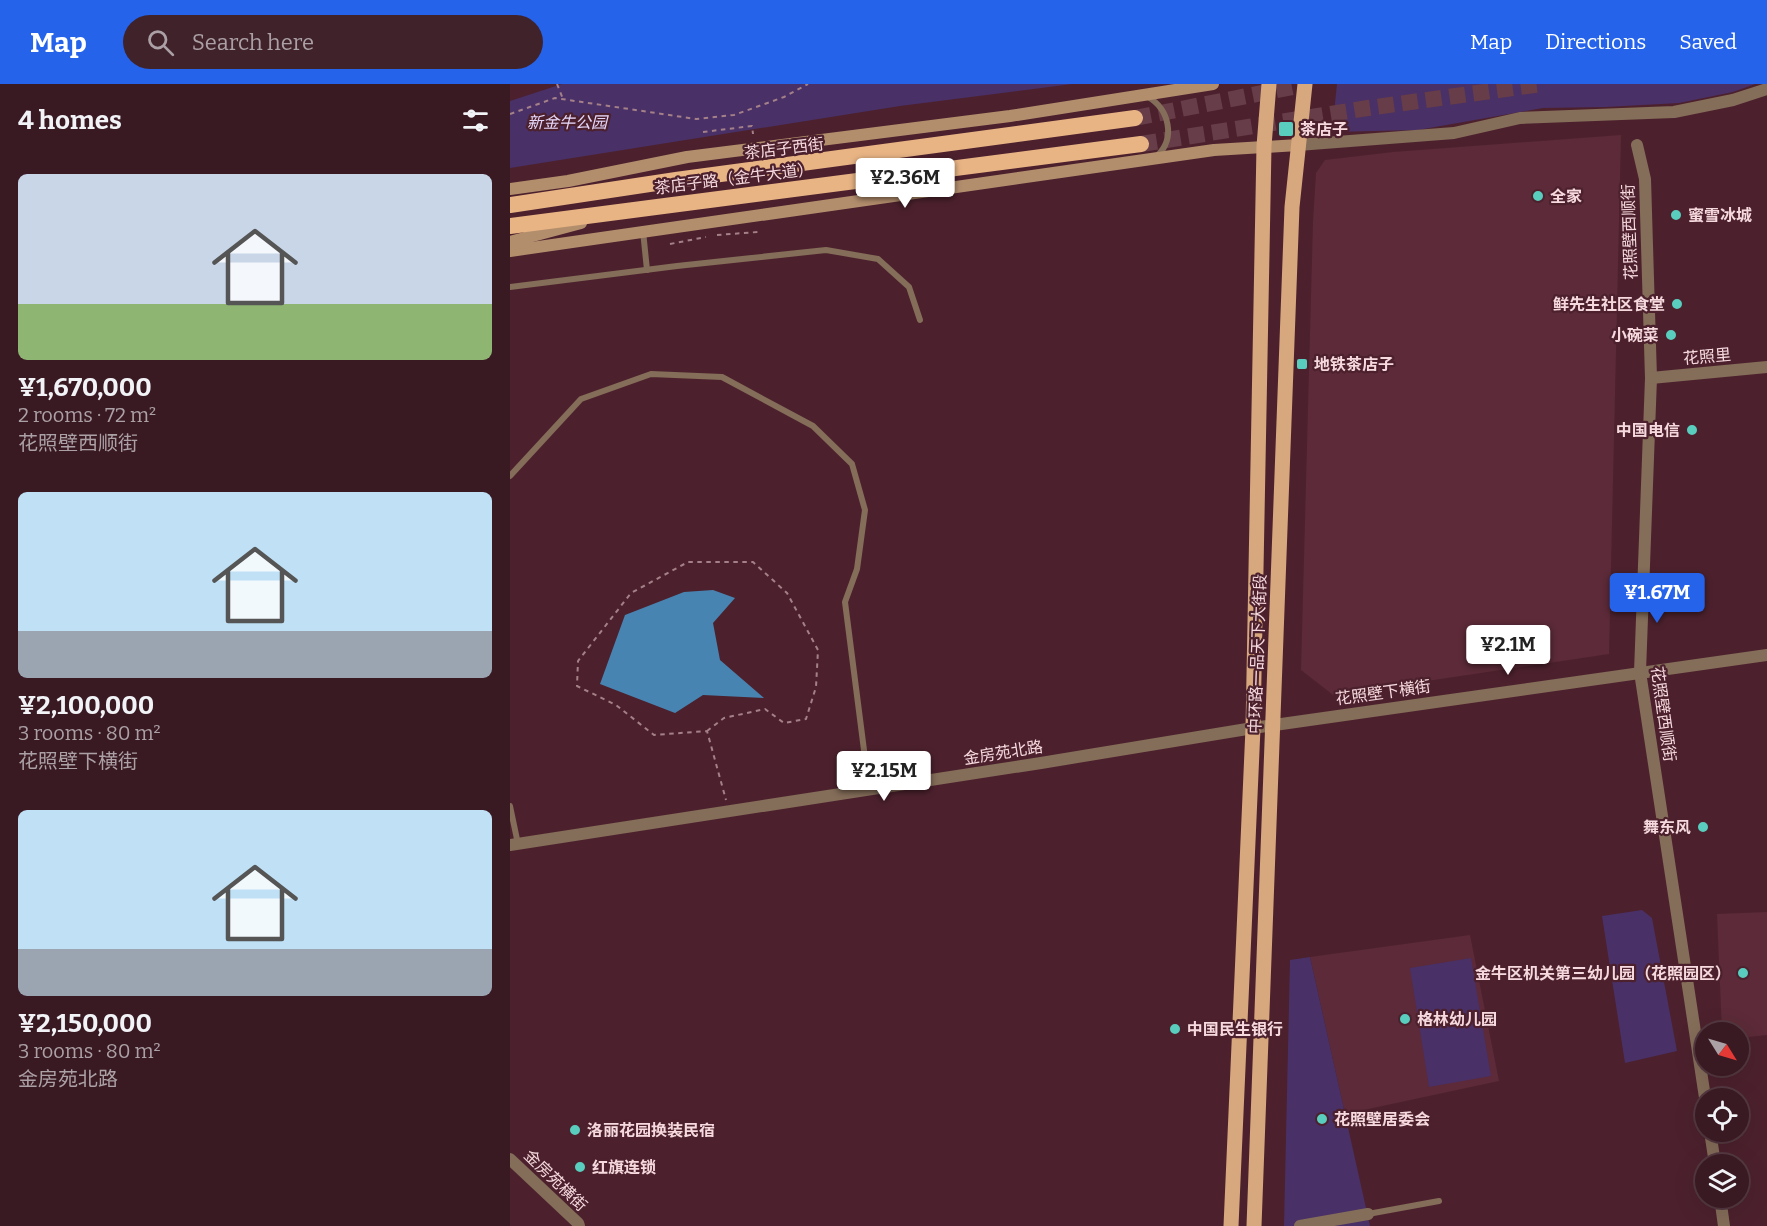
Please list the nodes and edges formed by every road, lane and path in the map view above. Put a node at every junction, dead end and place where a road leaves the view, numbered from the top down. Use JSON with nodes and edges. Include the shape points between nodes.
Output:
{"nodes":[{"id":1,"x":557,"y":84,"type":"edge"},
{"id":2,"x":808,"y":84,"type":"edge"},
{"id":3,"x":1213,"y":84,"type":"edge"},
{"id":4,"x":1269,"y":84,"type":"edge"},
{"id":5,"x":1305,"y":84,"type":"edge"},
{"id":6,"x":1767,"y":89,"type":"edge"},
{"id":7,"x":1144,"y":95,"type":"junction"},
{"id":8,"x":563,"y":99,"type":"junction"},
{"id":9,"x":510,"y":114,"type":"edge"},
{"id":10,"x":1135,"y":118,"type":"tunnel mouth"},
{"id":11,"x":703,"y":132,"type":"dead end"},
{"id":12,"x":753,"y":134,"type":"dead end"},
{"id":13,"x":1141,"y":144,"type":"tunnel mouth"},
{"id":14,"x":1298,"y":145,"type":"junction"},
{"id":15,"x":1637,"y":145,"type":"dead end"},
{"id":16,"x":1264,"y":146,"type":"junction"},
{"id":17,"x":1155,"y":158,"type":"junction"},
{"id":18,"x":510,"y":189,"type":"edge"},
{"id":19,"x":510,"y":205,"type":"edge"},
{"id":20,"x":632,"y":209,"type":"junction"},
{"id":21,"x":510,"y":226,"type":"edge"},
{"id":22,"x":643,"y":231,"type":"junction"},
{"id":23,"x":758,"y":232,"type":"dead end"},
{"id":24,"x":510,"y":242,"type":"edge"},
{"id":25,"x":670,"y":243,"type":"dead end"},
{"id":26,"x":510,"y":251,"type":"edge"},
{"id":27,"x":647,"y":270,"type":"junction"},
{"id":28,"x":510,"y":287,"type":"edge"},
{"id":29,"x":920,"y":320,"type":"dead end"},
{"id":30,"x":1767,"y":367,"type":"edge"},
{"id":31,"x":1650,"y":378,"type":"junction"},
{"id":32,"x":510,"y":476,"type":"edge"},
{"id":33,"x":1767,"y":655,"type":"edge"},
{"id":34,"x":1640,"y":672,"type":"junction"},
{"id":35,"x":1273,"y":724,"type":"junction"},
{"id":36,"x":1253,"y":728,"type":"junction"},
{"id":37,"x":707,"y":731,"type":"junction"},
{"id":38,"x":870,"y":789,"type":"junction"},
{"id":39,"x":510,"y":806,"type":"edge"},
{"id":40,"x":730,"y":811,"type":"junction"},
{"id":41,"x":514,"y":844,"type":"edge"},
{"id":42,"x":1704,"y":1088,"type":"edge"},
{"id":43,"x":510,"y":1159,"type":"edge"},
{"id":44,"x":1439,"y":1201,"type":"dead end"},
{"id":45,"x":1722,"y":1208,"type":"edge"},
{"id":46,"x":1368,"y":1214,"type":"joint"},
{"id":47,"x":579,"y":1226,"type":"edge"},
{"id":48,"x":1231,"y":1226,"type":"edge"},
{"id":49,"x":1254,"y":1226,"type":"edge"},
{"id":50,"x":1300,"y":1226,"type":"edge"},
{"id":51,"x":1724,"y":1226,"type":"edge"}],
"edges":[{"from":1,"to":8,"type":"path"},
{"from":2,"to":8,"type":"path","via":[[734,115],[696,119]]},
{"from":3,"to":7,"type":"main road"},
{"from":4,"to":16,"type":"main road","name":"中环路一品天下大街段"},
{"from":5,"to":14,"type":"main road","name":"中环路一品天下大街段"},
{"from":6,"to":14,"type":"street","via":[[1674,112],[1528,117],[1454,133]]},
{"from":7,"to":17,"type":"lane","via":[[1162,110],[1169,126],[1166,144]]},
{"from":7,"to":18,"type":"main road","via":[[687,157]]},
{"from":8,"to":9,"type":"path","via":[[555,98]]},
{"from":10,"to":19,"type":"highway","name":"茶店子西街"},
{"from":11,"to":12,"type":"path","via":[[752,126]]},
{"from":13,"to":20,"type":"highway","name":"茶店子路（金牛大道）"},
{"from":14,"to":16,"type":"main road"},
{"from":14,"to":35,"type":"main road","name":"中环路一品天下大街段","via":[[1292,207]]},
{"from":15,"to":31,"type":"street","name":"花照壁西顺街","via":[[1645,179]]},
{"from":16,"to":17,"type":"main road"},
{"from":16,"to":36,"type":"main road","name":"中环路一品天下大街段"},
{"from":17,"to":22,"type":"main road"},
{"from":20,"to":21,"type":"highway","name":"茶店子路（金牛大道）"},
{"from":20,"to":24,"type":"main road"},
{"from":22,"to":26,"type":"main road"},
{"from":22,"to":27,"type":"lane"},
{"from":23,"to":25,"type":"path"},
{"from":27,"to":28,"type":"lane"},
{"from":27,"to":29,"type":"lane","via":[[826,250],[878,259],[909,287]]},
{"from":30,"to":31,"type":"street","name":"花照里"},
{"from":31,"to":34,"type":"street","name":"花照壁西顺街"},
{"from":32,"to":38,"type":"lane","via":[[581,399],[651,374],[722,377],[813,426],[852,464],[865,510],[857,569],[845,602]]},
{"from":33,"to":34,"type":"street","name":"花照壁下横街"},
{"from":34,"to":35,"type":"street","name":"花照壁下横街"},
{"from":34,"to":42,"type":"street","name":"花照壁西顺街"},
{"from":35,"to":36,"type":"street","name":"花照壁下横街"},
{"from":35,"to":49,"type":"main road","name":"中环路一品天下大街段"},
{"from":36,"to":38,"type":"street","name":"金房苑北路"},
{"from":36,"to":48,"type":"main road","name":"中环路一品天下大街段"},
{"from":37,"to":37,"type":"path","via":[[654,735],[616,705],[577,686],[578,661],[631,592],[688,562],[753,562],[787,593],[818,650],[816,687],[807,719],[784,723],[765,709],[724,718]]},
{"from":37,"to":40,"type":"path"},
{"from":38,"to":40,"type":"street","name":"金房苑北路"},
{"from":39,"to":41,"type":"lane"},
{"from":40,"to":41,"type":"street","name":"金房苑北路"},
{"from":43,"to":47,"type":"street","name":"金房苑横街"},
{"from":44,"to":46,"type":"lane"},
{"from":45,"to":51,"type":"street"},
{"from":46,"to":50,"type":"street"}]}
